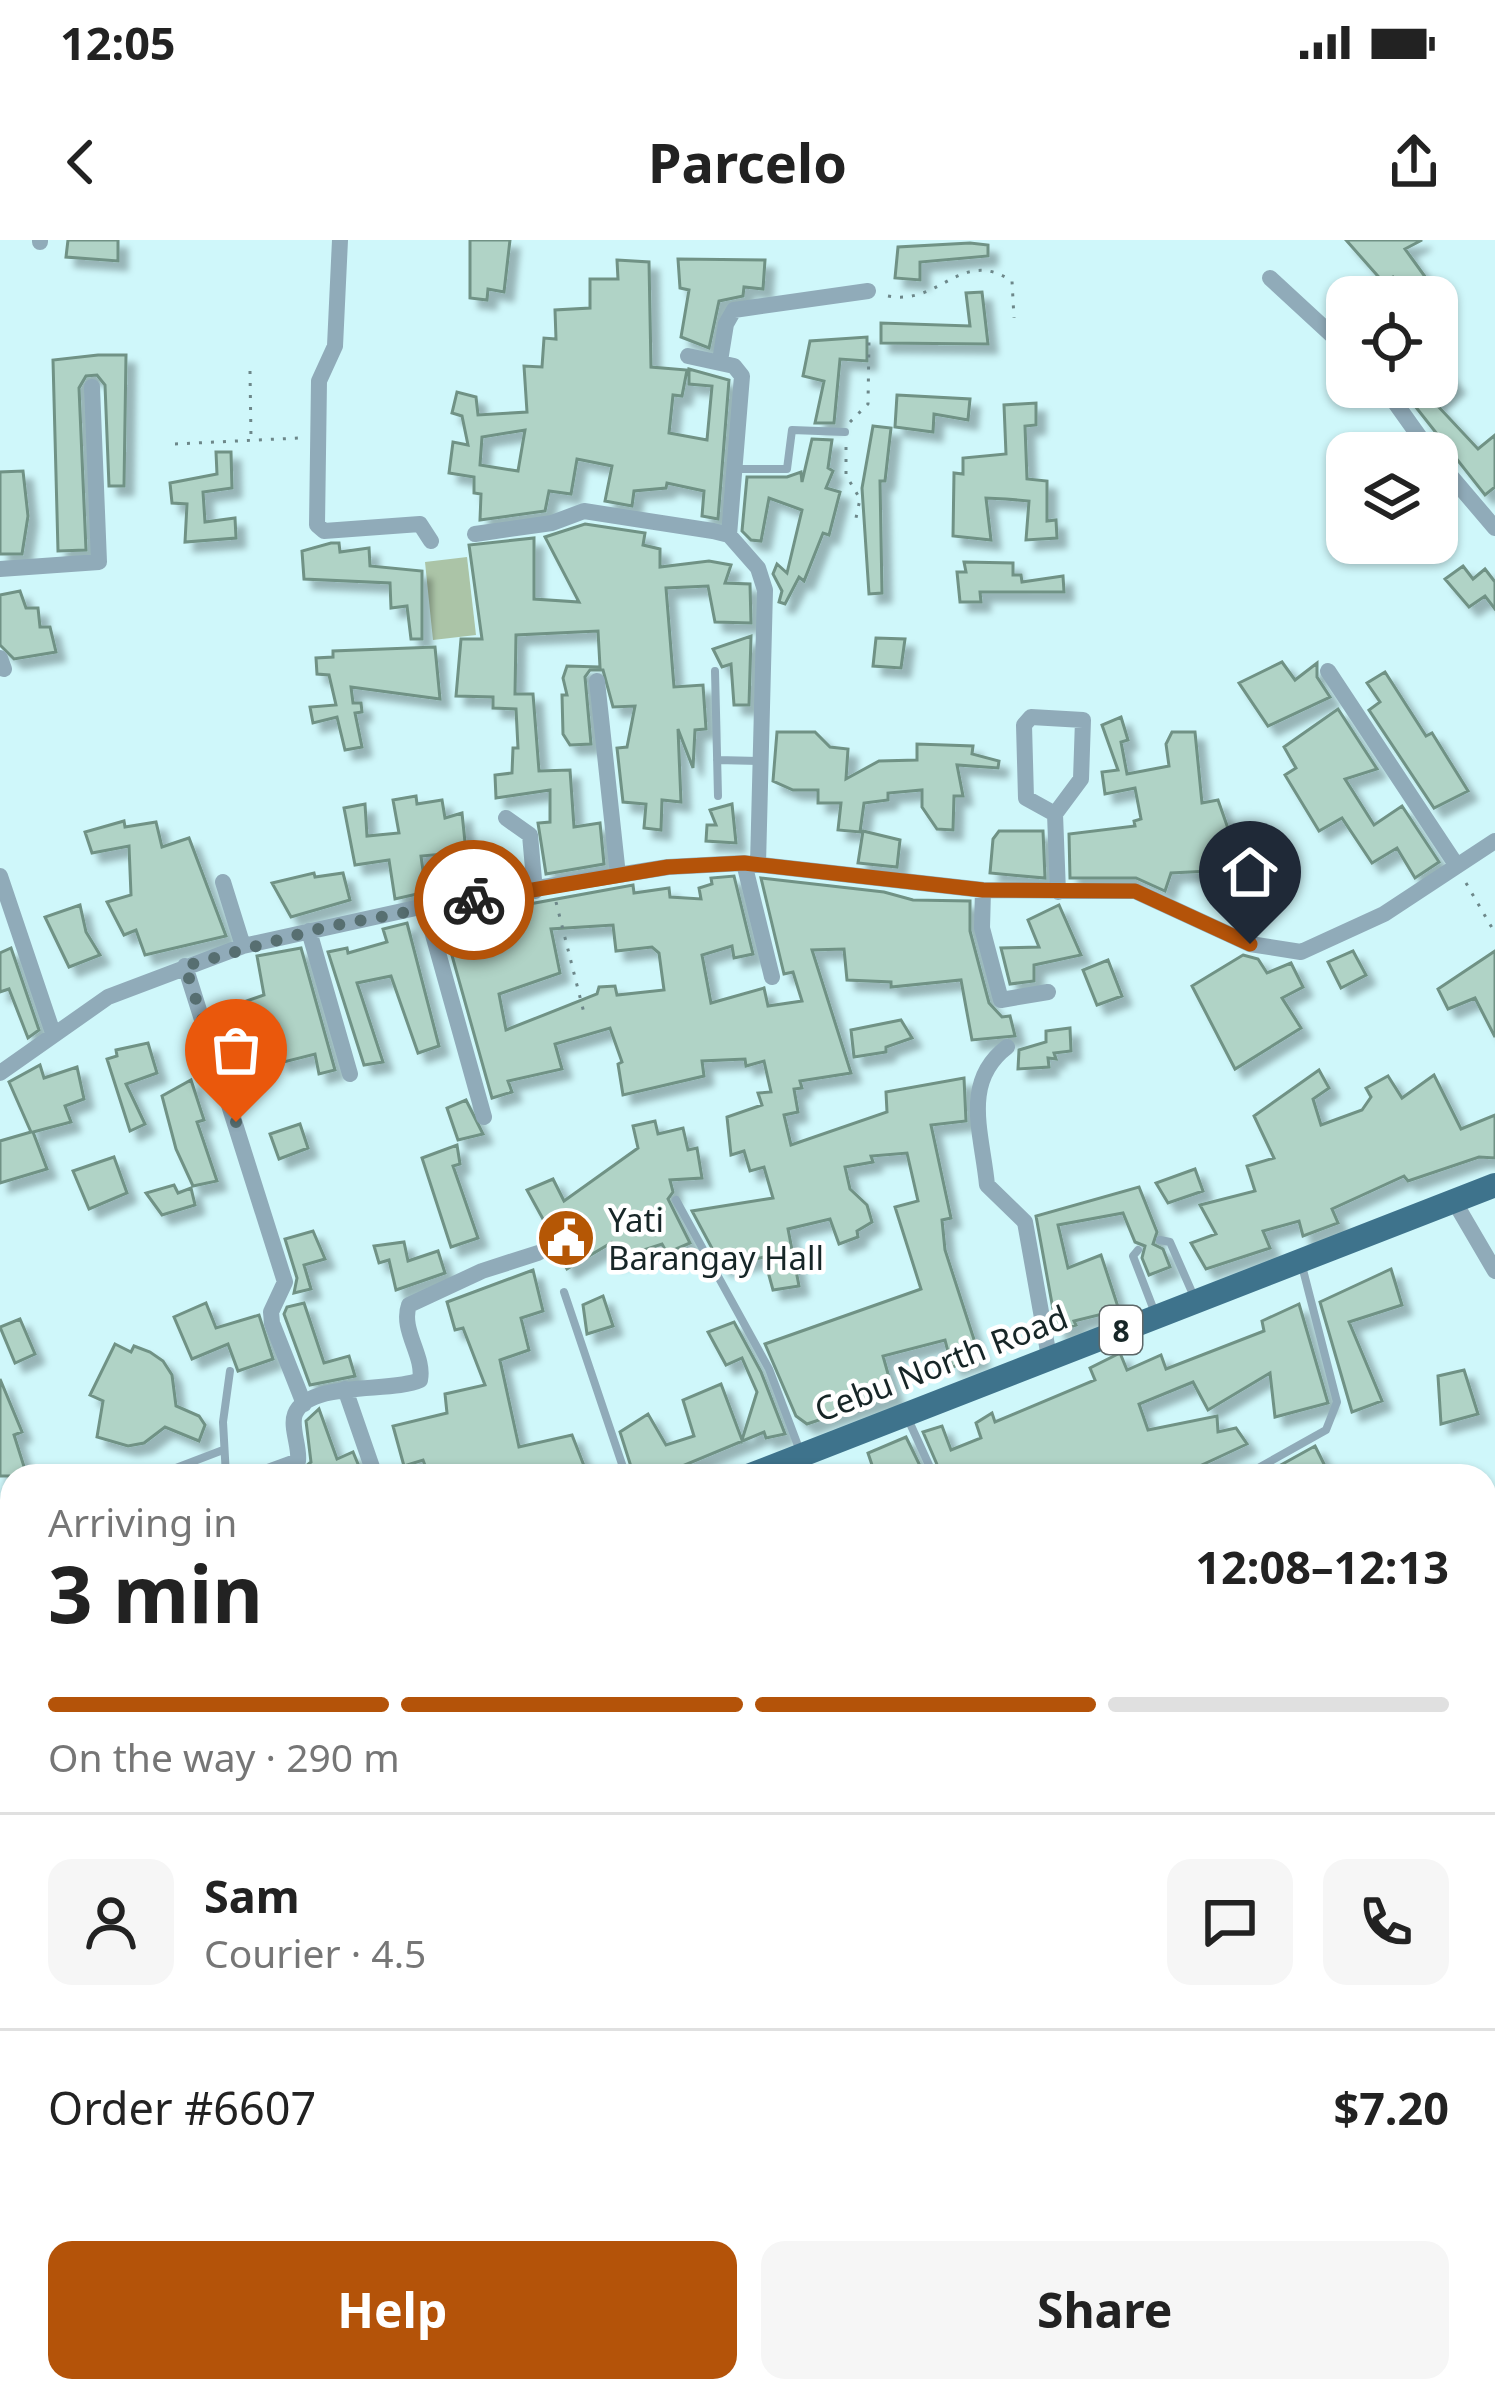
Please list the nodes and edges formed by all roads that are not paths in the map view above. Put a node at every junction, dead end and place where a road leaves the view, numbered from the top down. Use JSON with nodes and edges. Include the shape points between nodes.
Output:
{"nodes":[{"id":1,"x":340,"y":240,"type":"edge"},
{"id":2,"x":1270,"y":278,"type":"dead end"},
{"id":3,"x":868,"y":291,"type":"road end"},
{"id":4,"x":1326,"y":330,"type":"edge"},
{"id":5,"x":688,"y":356,"type":"dead end"},
{"id":6,"x":720,"y":362,"type":"junction"},
{"id":7,"x":92,"y":387,"type":"dead end"},
{"id":8,"x":845,"y":432,"type":"road end"},
{"id":9,"x":736,"y":469,"type":"junction"},
{"id":10,"x":1458,"y":485,"type":"edge"},
{"id":11,"x":1495,"y":528,"type":"edge"},
{"id":12,"x":475,"y":534,"type":"dead end"},
{"id":13,"x":729,"y":536,"type":"junction"},
{"id":14,"x":431,"y":541,"type":"dead end"},
{"id":15,"x":0,"y":568,"type":"edge"},
{"id":16,"x":715,"y":671,"type":"dead end"},
{"id":17,"x":1328,"y":671,"type":"dead end"},
{"id":18,"x":597,"y":681,"type":"dead end"},
{"id":19,"x":717,"y":760,"type":"junction"},
{"id":20,"x":760,"y":761,"type":"junction"},
{"id":21,"x":718,"y":796,"type":"dead end"},
{"id":22,"x":1054,"y":814,"type":"junction"},
{"id":23,"x":506,"y":818,"type":"dead end"},
{"id":24,"x":1495,"y":841,"type":"edge"},
{"id":25,"x":751,"y":864,"type":"junction"},
{"id":26,"x":1457,"y":866,"type":"junction"},
{"id":27,"x":618,"y":875,"type":"junction"},
{"id":28,"x":0,"y":876,"type":"edge"},
{"id":29,"x":223,"y":882,"type":"dead end"},
{"id":30,"x":544,"y":890,"type":"junction"},
{"id":31,"x":983,"y":890,"type":"junction"},
{"id":32,"x":1058,"y":892,"type":"junction"},
{"id":33,"x":425,"y":906,"type":"junction"},
{"id":34,"x":309,"y":932,"type":"junction"},
{"id":35,"x":244,"y":946,"type":"junction"},
{"id":36,"x":185,"y":966,"type":"junction"},
{"id":37,"x":772,"y":977,"type":"dead end"},
{"id":38,"x":1048,"y":992,"type":"dead end"},
{"id":39,"x":53,"y":1033,"type":"junction"},
{"id":40,"x":1007,"y":1047,"type":"dead end"},
{"id":41,"x":0,"y":1072,"type":"edge"},
{"id":42,"x":350,"y":1074,"type":"dead end"},
{"id":43,"x":484,"y":1117,"type":"dead end"},
{"id":44,"x":1495,"y":1185,"type":"edge"},
{"id":45,"x":676,"y":1199,"type":"dead end"},
{"id":46,"x":1454,"y":1201,"type":"junction"},
{"id":47,"x":1160,"y":1240,"type":"dead end"},
{"id":48,"x":1138,"y":1250,"type":"dead end"},
{"id":49,"x":538,"y":1252,"type":"dead end"},
{"id":50,"x":1300,"y":1260,"type":"junction"},
{"id":51,"x":1495,"y":1271,"type":"edge"},
{"id":52,"x":563,"y":1292,"type":"dead end"},
{"id":53,"x":1195,"y":1301,"type":"junction"},
{"id":54,"x":1156,"y":1316,"type":"junction"},
{"id":55,"x":1049,"y":1357,"type":"junction"},
{"id":56,"x":230,"y":1371,"type":"dead end"},
{"id":57,"x":345,"y":1389,"type":"junction"},
{"id":58,"x":304,"y":1404,"type":"junction"},
{"id":59,"x":904,"y":1412,"type":"junction"},
{"id":60,"x":223,"y":1450,"type":"junction"},
{"id":61,"x":186,"y":1464,"type":"edge"},
{"id":62,"x":225,"y":1464,"type":"edge"},
{"id":63,"x":290,"y":1464,"type":"edge"},
{"id":64,"x":370,"y":1464,"type":"edge"},
{"id":65,"x":622,"y":1464,"type":"edge"},
{"id":66,"x":786,"y":1464,"type":"edge"},
{"id":67,"x":928,"y":1464,"type":"edge"},
{"id":68,"x":1265,"y":1464,"type":"edge"}],
"edges":[{"from":1,"to":14,"type":"street","via":[[335,346],[319,382],[320,530],[405,522],[420,524]]},
{"from":2,"to":4,"type":"street"},
{"from":3,"to":6,"type":"street","via":[[742,307],[726,324]]},
{"from":5,"to":6,"type":"street"},
{"from":6,"to":9,"type":"street","via":[[742,376]]},
{"from":7,"to":15,"type":"street","via":[[99,562]]},
{"from":8,"to":9,"type":"lane","via":[[792,430],[788,470]]},
{"from":9,"to":13,"type":"street"},
{"from":10,"to":11,"type":"street"},
{"from":12,"to":13,"type":"street","via":[[552,524],[584,511]]},
{"from":13,"to":20,"type":"street","via":[[758,568],[765,590]]},
{"from":16,"to":19,"type":"lane"},
{"from":17,"to":26,"type":"street"},
{"from":18,"to":27,"type":"street"},
{"from":19,"to":20,"type":"lane"},
{"from":19,"to":21,"type":"lane"},
{"from":20,"to":25,"type":"street"},
{"from":22,"to":22,"type":"street","via":[[1081,779],[1083,720],[1031,717],[1024,724],[1026,798]]},
{"from":22,"to":32,"type":"street"},
{"from":23,"to":30,"type":"street","via":[[530,835]]},
{"from":24,"to":26,"type":"street"},
{"from":25,"to":27,"type":"street"},
{"from":25,"to":31,"type":"street"},
{"from":25,"to":37,"type":"street"},
{"from":26,"to":32,"type":"street","via":[[1384,914],[1301,952],[1250,944],[1135,891]]},
{"from":27,"to":30,"type":"street"},
{"from":28,"to":39,"type":"street"},
{"from":29,"to":35,"type":"street"},
{"from":30,"to":33,"type":"street"},
{"from":31,"to":32,"type":"street"},
{"from":31,"to":38,"type":"street","via":[[982,928],[1001,1000]]},
{"from":33,"to":34,"type":"street"},
{"from":33,"to":43,"type":"street"},
{"from":34,"to":35,"type":"street"},
{"from":34,"to":42,"type":"street"},
{"from":35,"to":36,"type":"street"},
{"from":36,"to":39,"type":"street","via":[[108,997]]},
{"from":36,"to":58,"type":"street","via":[[285,1282],[272,1323]]},
{"from":39,"to":41,"type":"street"},
{"from":40,"to":55,"type":"street","via":[[977,1081],[987,1185],[1025,1222]]},
{"from":44,"to":46,"type":"main road","name":"Cebu North Road","number":"8"},
{"from":45,"to":66,"type":"lane","via":[[769,1369]]},
{"from":46,"to":50,"type":"main road","name":"Cebu North Road","number":"8"},
{"from":46,"to":51,"type":"street"},
{"from":47,"to":53,"type":"lane","via":[[1170,1241]]},
{"from":48,"to":54,"type":"lane","via":[[1133,1256]]},
{"from":49,"to":57,"type":"street","via":[[409,1305],[404,1313],[420,1380]]},
{"from":50,"to":53,"type":"main road","name":"Cebu North Road","number":"8"},
{"from":50,"to":68,"type":"lane","via":[[1337,1402],[1326,1430]]},
{"from":52,"to":65,"type":"lane"},
{"from":53,"to":54,"type":"main road","name":"Cebu North Road","number":"8"},
{"from":54,"to":55,"type":"main road","name":"Cebu North Road","number":"8"},
{"from":55,"to":59,"type":"main road","name":"Cebu North Road","number":"8"},
{"from":56,"to":60,"type":"lane"},
{"from":57,"to":58,"type":"street"},
{"from":57,"to":64,"type":"street"},
{"from":58,"to":63,"type":"street","via":[[294,1420],[298,1461]]},
{"from":59,"to":66,"type":"main road","name":"Cebu North Road","number":"8"},
{"from":59,"to":67,"type":"lane"},
{"from":60,"to":61,"type":"lane"},
{"from":60,"to":62,"type":"lane"}]}
